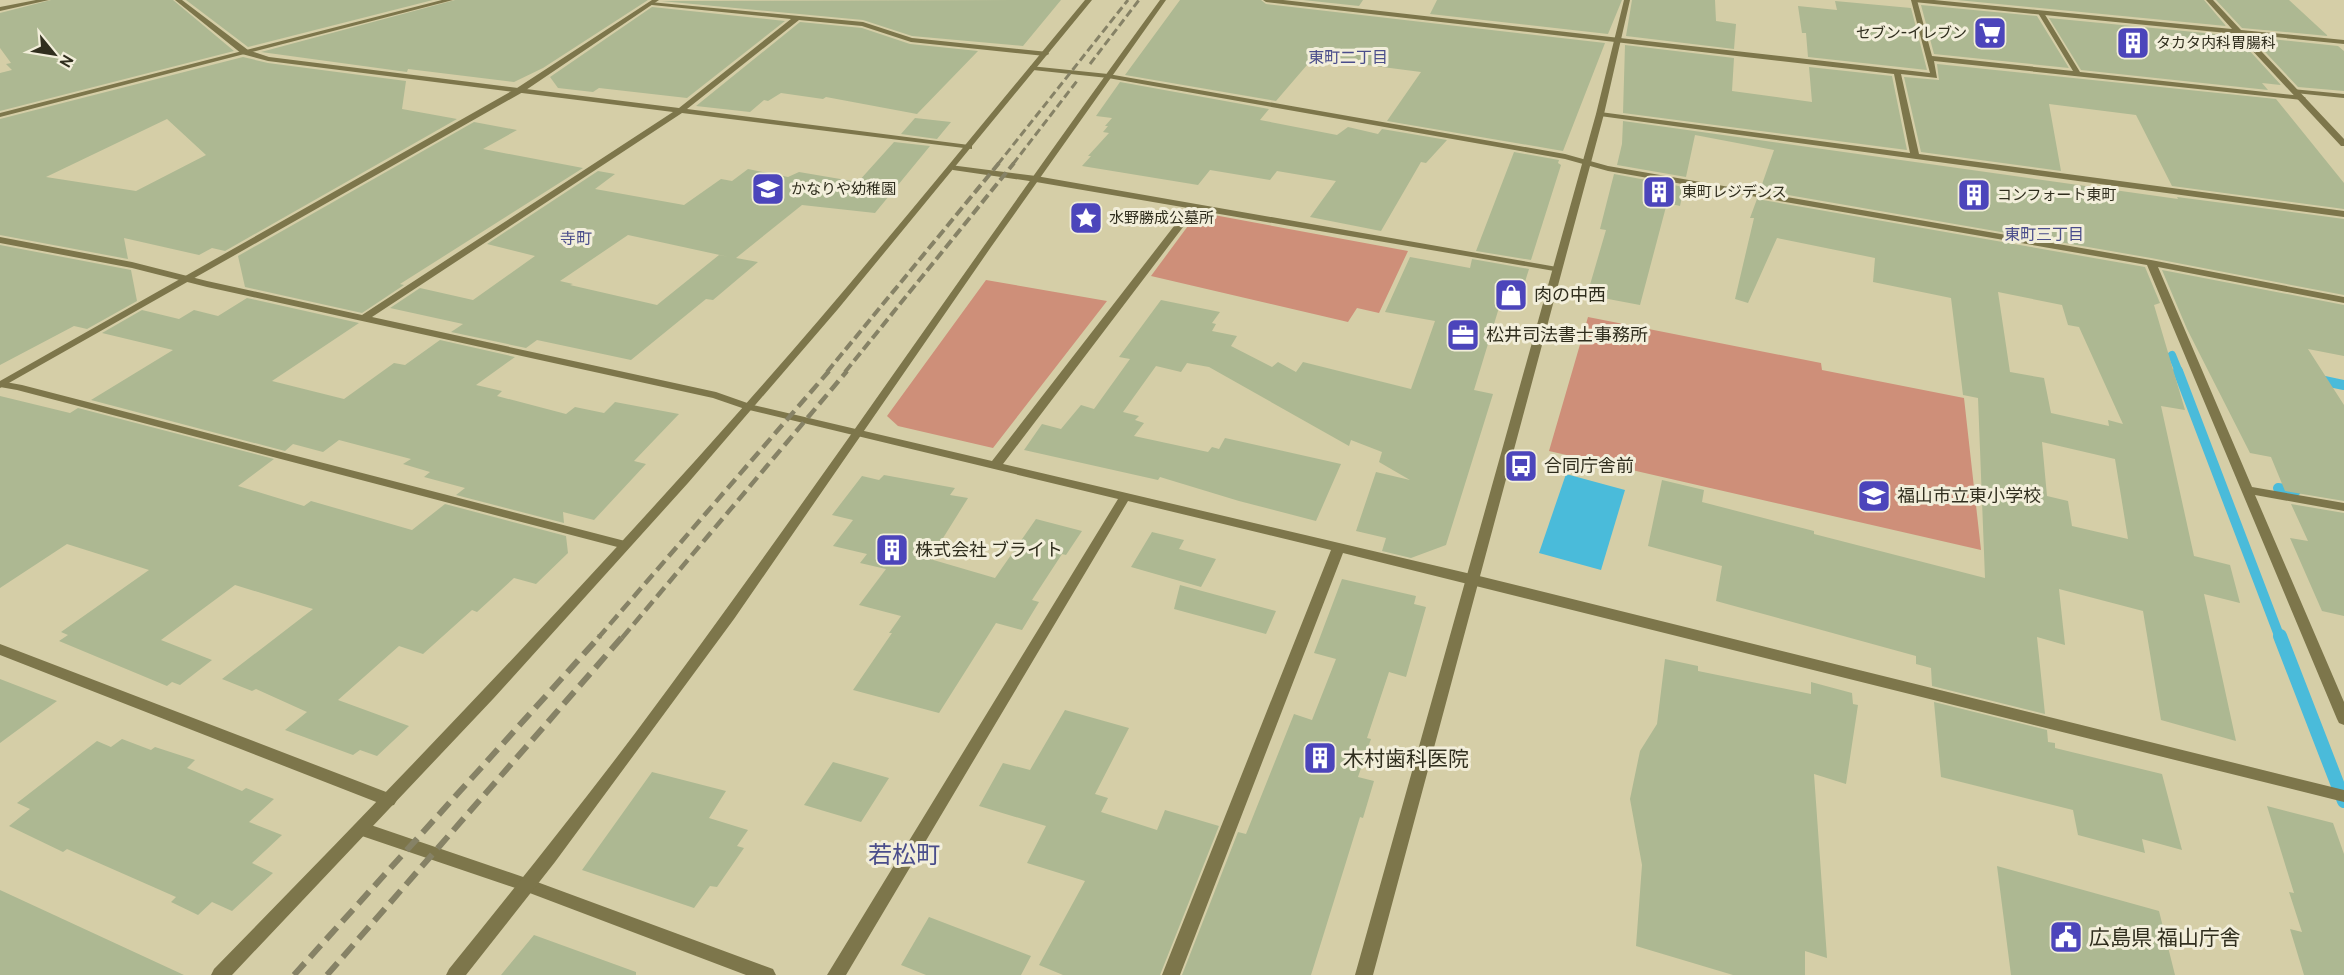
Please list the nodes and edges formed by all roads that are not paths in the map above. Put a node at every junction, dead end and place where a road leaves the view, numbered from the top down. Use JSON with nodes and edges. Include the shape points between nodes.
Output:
{"nodes":[{"id":1,"x":46,"y":0,"type":"edge"},
{"id":2,"x":178,"y":0,"type":"edge"},
{"id":3,"x":450,"y":0,"type":"edge"},
{"id":4,"x":1089,"y":0,"type":"edge"},
{"id":5,"x":1164,"y":0,"type":"edge"},
{"id":6,"x":1266,"y":0,"type":"edge"},
{"id":7,"x":1627,"y":0,"type":"edge"},
{"id":8,"x":1914,"y":0,"type":"edge"},
{"id":9,"x":2209,"y":0,"type":"edge"},
{"id":10,"x":654,"y":1,"type":"edge"},
{"id":11,"x":0,"y":9,"type":"edge"},
{"id":12,"x":2042,"y":13,"type":"junction"},
{"id":13,"x":798,"y":17,"type":"junction"},
{"id":14,"x":2238,"y":32,"type":"junction"},
{"id":15,"x":1619,"y":40,"type":"junction"},
{"id":16,"x":2344,"y":42,"type":"edge"},
{"id":17,"x":245,"y":52,"type":"junction"},
{"id":18,"x":1045,"y":54,"type":"junction"},
{"id":19,"x":1929,"y":58,"type":"junction"},
{"id":20,"x":1033,"y":68,"type":"junction"},
{"id":21,"x":1897,"y":72,"type":"junction"},
{"id":22,"x":2078,"y":74,"type":"junction"},
{"id":23,"x":1107,"y":76,"type":"junction"},
{"id":24,"x":520,"y":90,"type":"junction"},
{"id":25,"x":2295,"y":91,"type":"junction"},
{"id":26,"x":2344,"y":97,"type":"edge"},
{"id":27,"x":2302,"y":98,"type":"junction"},
{"id":28,"x":680,"y":111,"type":"junction"},
{"id":29,"x":1600,"y":114,"type":"junction"},
{"id":30,"x":0,"y":115,"type":"edge"},
{"id":31,"x":2344,"y":144,"type":"edge"},
{"id":32,"x":969,"y":147,"type":"junction"},
{"id":33,"x":1915,"y":156,"type":"junction"},
{"id":34,"x":1585,"y":162,"type":"junction"},
{"id":35,"x":953,"y":166,"type":"junction"},
{"id":36,"x":1036,"y":178,"type":"junction"},
{"id":37,"x":1194,"y":206,"type":"junction"},
{"id":38,"x":2344,"y":214,"type":"edge"},
{"id":39,"x":0,"y":240,"type":"edge"},
{"id":40,"x":2151,"y":263,"type":"junction"},
{"id":41,"x":1557,"y":270,"type":"junction"},
{"id":42,"x":189,"y":278,"type":"junction"},
{"id":43,"x":2344,"y":300,"type":"edge"},
{"id":44,"x":364,"y":318,"type":"junction"},
{"id":45,"x":0,"y":384,"type":"edge"},
{"id":46,"x":749,"y":407,"type":"junction"},
{"id":47,"x":859,"y":433,"type":"junction"},
{"id":48,"x":995,"y":466,"type":"junction"},
{"id":49,"x":2247,"y":490,"type":"junction"},
{"id":50,"x":1125,"y":497,"type":"junction"},
{"id":51,"x":2344,"y":507,"type":"edge"},
{"id":52,"x":625,"y":545,"type":"junction"},
{"id":53,"x":1338,"y":548,"type":"junction"},
{"id":54,"x":1471,"y":579,"type":"junction"},
{"id":55,"x":0,"y":649,"type":"edge"},
{"id":56,"x":2344,"y":719,"type":"edge"},
{"id":57,"x":2344,"y":796,"type":"edge"},
{"id":58,"x":389,"y":800,"type":"junction"},
{"id":59,"x":362,"y":829,"type":"junction"},
{"id":60,"x":529,"y":886,"type":"junction"},
{"id":61,"x":220,"y":975,"type":"edge"},
{"id":62,"x":455,"y":975,"type":"edge"},
{"id":63,"x":767,"y":975,"type":"edge"},
{"id":64,"x":836,"y":975,"type":"edge"},
{"id":65,"x":1171,"y":975,"type":"edge"},
{"id":66,"x":1364,"y":975,"type":"edge"}],
"edges":[{"from":1,"to":11,"type":"street"},
{"from":2,"to":17,"type":"street"},
{"from":3,"to":17,"type":"street"},
{"from":4,"to":18,"type":"street"},
{"from":5,"to":23,"type":"street"},
{"from":6,"to":15,"type":"street"},
{"from":7,"to":15,"type":"street"},
{"from":8,"to":12,"type":"street"},
{"from":8,"to":19,"type":"street"},
{"from":9,"to":14,"type":"street"},
{"from":10,"to":13,"type":"street"},
{"from":10,"to":24,"type":"street"},
{"from":12,"to":14,"type":"street"},
{"from":12,"to":22,"type":"street"},
{"from":13,"to":18,"type":"street","via":[[863,24],[911,40]]},
{"from":13,"to":28,"type":"street"},
{"from":14,"to":16,"type":"street"},
{"from":14,"to":25,"type":"street"},
{"from":15,"to":21,"type":"street"},
{"from":15,"to":29,"type":"street"},
{"from":17,"to":24,"type":"street","via":[[268,59]]},
{"from":17,"to":30,"type":"street"},
{"from":18,"to":20,"type":"street"},
{"from":19,"to":21,"type":"street","via":[[1934,76]]},
{"from":19,"to":22,"type":"street"},
{"from":20,"to":23,"type":"street"},
{"from":20,"to":32,"type":"street"},
{"from":21,"to":33,"type":"street"},
{"from":22,"to":27,"type":"street"},
{"from":23,"to":34,"type":"street"},
{"from":23,"to":36,"type":"street"},
{"from":24,"to":28,"type":"street"},
{"from":24,"to":42,"type":"street"},
{"from":25,"to":26,"type":"street"},
{"from":25,"to":27,"type":"street"},
{"from":27,"to":31,"type":"street"},
{"from":28,"to":32,"type":"street"},
{"from":28,"to":44,"type":"street"},
{"from":29,"to":33,"type":"street"},
{"from":29,"to":34,"type":"street"},
{"from":32,"to":35,"type":"street"},
{"from":33,"to":38,"type":"street"},
{"from":34,"to":40,"type":"street"},
{"from":34,"to":41,"type":"street"},
{"from":35,"to":36,"type":"street"},
{"from":35,"to":46,"type":"street"},
{"from":36,"to":37,"type":"street"},
{"from":36,"to":47,"type":"street"},
{"from":37,"to":41,"type":"street"},
{"from":37,"to":48,"type":"street"},
{"from":39,"to":42,"type":"street"},
{"from":40,"to":43,"type":"street"},
{"from":40,"to":49,"type":"street"},
{"from":41,"to":54,"type":"street"},
{"from":42,"to":44,"type":"street"},
{"from":42,"to":45,"type":"street"},
{"from":44,"to":46,"type":"street","via":[[716,395]]},
{"from":45,"to":52,"type":"street"},
{"from":46,"to":47,"type":"street"},
{"from":46,"to":52,"type":"street"},
{"from":47,"to":48,"type":"street"},
{"from":47,"to":60,"type":"street"},
{"from":48,"to":50,"type":"street"},
{"from":49,"to":51,"type":"street"},
{"from":49,"to":56,"type":"street"},
{"from":50,"to":53,"type":"street"},
{"from":50,"to":64,"type":"street"},
{"from":52,"to":58,"type":"street"},
{"from":53,"to":54,"type":"street"},
{"from":53,"to":65,"type":"street"},
{"from":54,"to":57,"type":"street"},
{"from":54,"to":66,"type":"street"},
{"from":55,"to":58,"type":"street"},
{"from":58,"to":59,"type":"street"},
{"from":59,"to":60,"type":"street"},
{"from":59,"to":61,"type":"street"},
{"from":60,"to":62,"type":"street"},
{"from":60,"to":63,"type":"street"}]}
